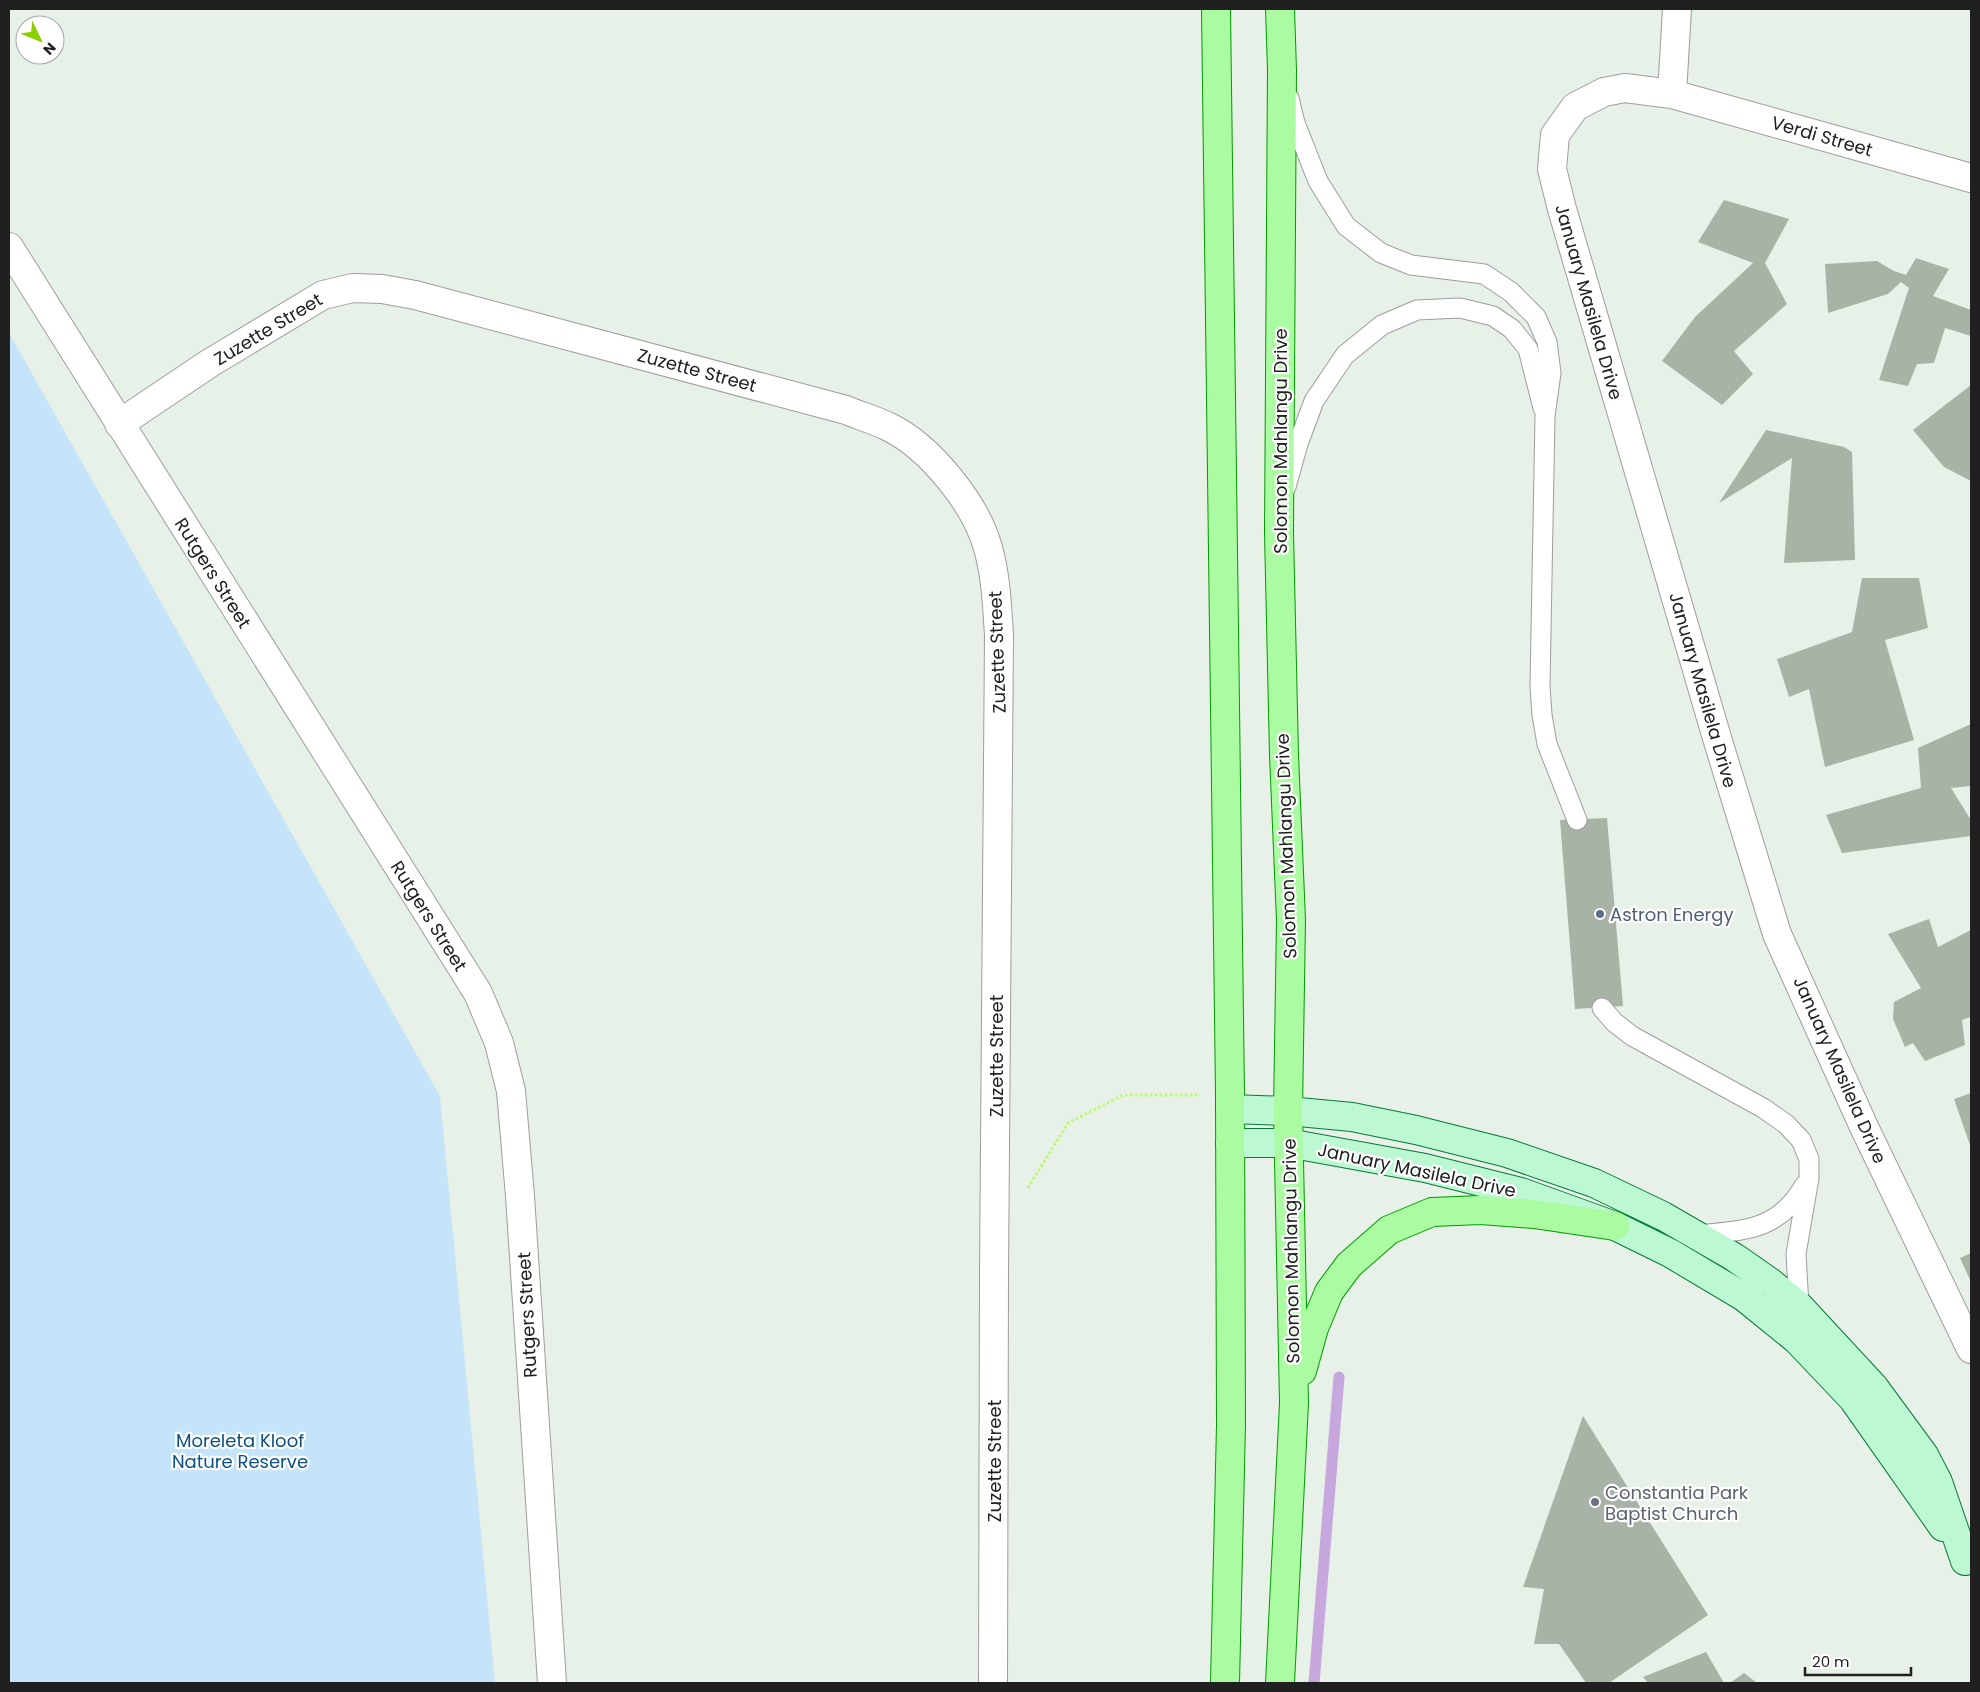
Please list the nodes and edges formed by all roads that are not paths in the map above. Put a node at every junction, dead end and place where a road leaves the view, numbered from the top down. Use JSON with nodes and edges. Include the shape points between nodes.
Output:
{"nodes":[{"id":1,"x":1216,"y":9,"type":"edge"},
{"id":2,"x":1280,"y":9,"type":"edge"},
{"id":3,"x":1677,"y":9,"type":"edge"},
{"id":4,"x":1282,"y":70,"type":"junction"},
{"id":5,"x":1672,"y":94,"type":"junction"},
{"id":6,"x":1971,"y":178,"type":"edge"},
{"id":7,"x":9,"y":248,"type":"edge"},
{"id":8,"x":1545,"y":416,"type":"junction"},
{"id":9,"x":118,"y":424,"type":"junction"},
{"id":10,"x":1279,"y":532,"type":"junction"},
{"id":11,"x":1577,"y":820,"type":"dead end"},
{"id":12,"x":1602,"y":1008,"type":"dead end"},
{"id":13,"x":1230,"y":1102,"type":"junction"},
{"id":14,"x":1288,"y":1111,"type":"junction"},
{"id":15,"x":1230,"y":1143,"type":"junction"},
{"id":16,"x":1288,"y":1143,"type":"junction"},
{"id":17,"x":1808,"y":1178,"type":"junction"},
{"id":18,"x":1615,"y":1226,"type":"junction"},
{"id":19,"x":1698,"y":1235,"type":"junction"},
{"id":20,"x":1799,"y":1306,"type":"junction"},
{"id":21,"x":1971,"y":1350,"type":"edge"},
{"id":22,"x":1294,"y":1403,"type":"junction"},
{"id":23,"x":1968,"y":1567,"type":"edge"},
{"id":24,"x":552,"y":1683,"type":"edge"},
{"id":25,"x":993,"y":1683,"type":"edge"},
{"id":26,"x":1225,"y":1683,"type":"edge"},
{"id":27,"x":1280,"y":1683,"type":"edge"}],
"edges":[{"from":1,"to":13,"type":"main road"},
{"from":2,"to":4,"type":"main road","name":"Solomon Mahlangu Drive"},
{"from":3,"to":5,"type":"street"},
{"from":4,"to":8,"type":"lane","via":[[1295,122],[1318,181],[1346,226],[1381,253],[1411,264],[1484,274],[1511,292],[1536,317],[1547,342],[1551,373]]},
{"from":4,"to":10,"type":"main road","name":"Solomon Mahlangu Drive"},
{"from":5,"to":6,"type":"street","name":"Verdi Street"},
{"from":5,"to":21,"type":"street","name":"January Masilela Drive","via":[[1625,88],[1604,92],[1575,106],[1555,135],[1552,169],[1714,728],[1778,934],[1864,1127]]},
{"from":7,"to":9,"type":"street","name":"Rutgers Street"},
{"from":8,"to":10,"type":"lane","via":[[1528,349],[1512,329],[1493,316],[1460,308],[1417,310],[1382,325],[1345,355],[1314,401],[1286,486]]},
{"from":8,"to":11,"type":"lane","via":[[1542,715],[1547,744]]},
{"from":9,"to":24,"type":"street","name":"Rutgers Street","via":[[478,993],[499,1043],[511,1091],[520,1196]]},
{"from":9,"to":25,"type":"street","name":"Zuzette Street","via":[[322,295],[353,288],[382,289],[846,410],[889,427],[926,453],[955,484],[971,509],[988,547],[999,635]]},
{"from":10,"to":14,"type":"main road","name":"Solomon Mahlangu Drive","via":[[1290,920]]},
{"from":12,"to":17,"type":"lane","via":[[1632,1036],[1786,1124],[1801,1140],[1809,1159]]},
{"from":13,"to":14,"type":"main road","name":"January Masilela Drive"},
{"from":13,"to":15,"type":"main road"},
{"from":14,"to":16,"type":"main road","name":"Solomon Mahlangu Drive"},
{"from":14,"to":19,"type":"main road","name":"January Masilela Drive","via":[[1352,1116],[1507,1153],[1594,1183]]},
{"from":15,"to":16,"type":"main road","name":"January Masilela Drive"},
{"from":15,"to":26,"type":"main road","via":[[1231,1425]]},
{"from":16,"to":18,"type":"main road","name":"January Masilela Drive","via":[[1425,1168],[1521,1192]]},
{"from":16,"to":22,"type":"main road","name":"Solomon Mahlangu Drive"},
{"from":17,"to":19,"type":"lane","via":[[1784,1213],[1765,1225]]},
{"from":17,"to":20,"type":"lane","via":[[1796,1254]]},
{"from":18,"to":22,"type":"main road","via":[[1481,1210],[1432,1212],[1389,1230],[1349,1265],[1329,1292],[1314,1328]]},
{"from":18,"to":23,"type":"main road","name":"January Masilela Drive","via":[[1670,1253],[1744,1297],[1797,1340],[1853,1399]]},
{"from":19,"to":20,"type":"main road","name":"January Masilela Drive","via":[[1756,1272]]},
{"from":20,"to":23,"type":"main road","name":"January Masilela Drive","via":[[1874,1388],[1924,1455],[1938,1482]]},
{"from":22,"to":27,"type":"main road","name":"Solomon Mahlangu Drive"}]}
